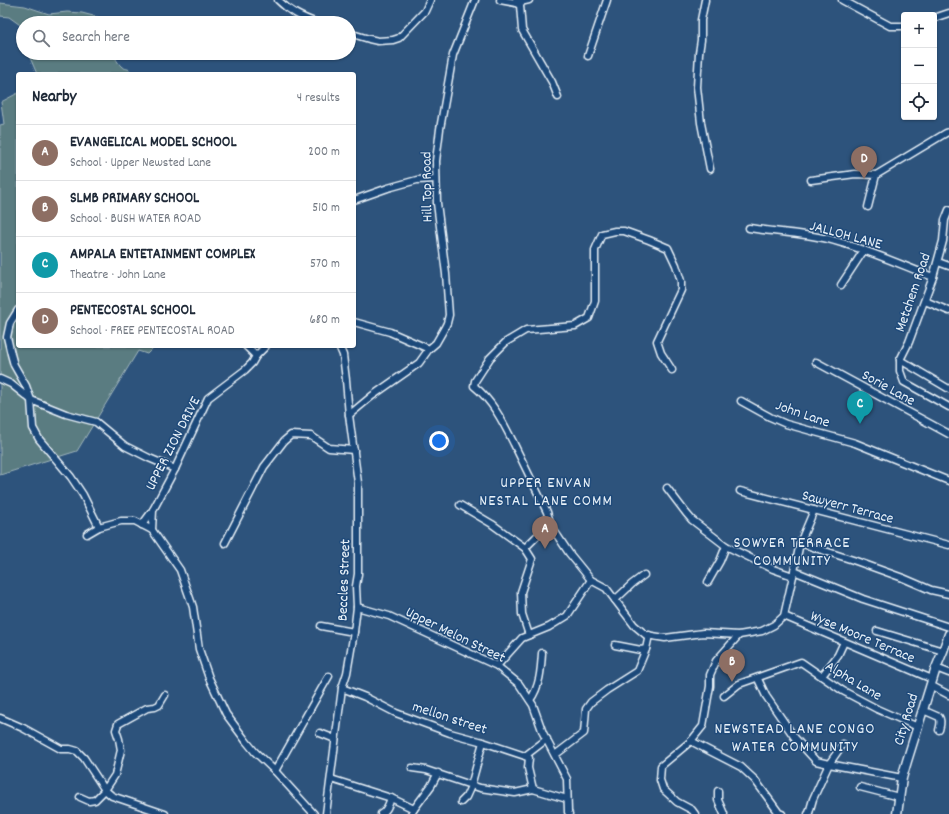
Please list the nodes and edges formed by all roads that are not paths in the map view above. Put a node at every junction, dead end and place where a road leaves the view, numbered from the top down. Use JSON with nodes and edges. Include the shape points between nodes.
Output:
{"nodes":[{"id":1,"x":278,"y":0,"type":"edge"},
{"id":2,"x":430,"y":0,"type":"edge"},
{"id":3,"x":475,"y":0,"type":"edge"},
{"id":4,"x":500,"y":0,"type":"edge"},
{"id":5,"x":528,"y":0,"type":"edge"},
{"id":6,"x":607,"y":0,"type":"edge"},
{"id":7,"x":705,"y":0,"type":"edge"},
{"id":8,"x":842,"y":0,"type":"edge"},
{"id":9,"x":516,"y":1,"type":"edge"},
{"id":10,"x":949,"y":13,"type":"edge"},
{"id":11,"x":300,"y":16,"type":"edge"},
{"id":12,"x":937,"y":17,"type":"edge"},
{"id":13,"x":901,"y":26,"type":"edge"},
{"id":14,"x":356,"y":35,"type":"edge"},
{"id":15,"x":588,"y":56,"type":"dead end"},
{"id":16,"x":558,"y":97,"type":"dead end"},
{"id":17,"x":949,"y":132,"type":"edge"},
{"id":18,"x":710,"y":169,"type":"dead end"},
{"id":19,"x":876,"y":175,"type":"junction"},
{"id":20,"x":436,"y":179,"type":"junction"},
{"id":21,"x":811,"y":180,"type":"dead end"},
{"id":22,"x":356,"y":199,"type":"edge"},
{"id":23,"x":868,"y":208,"type":"dead end"},
{"id":24,"x":949,"y":210,"type":"edge"},
{"id":25,"x":749,"y":228,"type":"dead end"},
{"id":26,"x":864,"y":250,"type":"junction"},
{"id":27,"x":938,"y":262,"type":"junction"},
{"id":28,"x":949,"y":266,"type":"edge"},
{"id":29,"x":933,"y":277,"type":"junction"},
{"id":30,"x":841,"y":285,"type":"dead end"},
{"id":31,"x":925,"y":301,"type":"junction"},
{"id":32,"x":949,"y":311,"type":"edge"},
{"id":33,"x":16,"y":313,"type":"edge"},
{"id":34,"x":356,"y":323,"type":"edge"},
{"id":35,"x":248,"y":348,"type":"edge"},
{"id":36,"x":264,"y":348,"type":"edge"},
{"id":37,"x":340,"y":348,"type":"edge"},
{"id":38,"x":429,"y":348,"type":"junction"},
{"id":39,"x":256,"y":356,"type":"junction"},
{"id":40,"x":900,"y":360,"type":"junction"},
{"id":41,"x":816,"y":362,"type":"dead end"},
{"id":42,"x":672,"y":370,"type":"dead end"},
{"id":43,"x":0,"y":380,"type":"edge"},
{"id":44,"x":949,"y":389,"type":"edge"},
{"id":45,"x":31,"y":400,"type":"junction"},
{"id":46,"x":741,"y":401,"type":"dead end"},
{"id":47,"x":949,"y":407,"type":"edge"},
{"id":48,"x":349,"y":415,"type":"junction"},
{"id":49,"x":949,"y":434,"type":"edge"},
{"id":50,"x":354,"y":450,"type":"junction"},
{"id":51,"x":175,"y":469,"type":"junction"},
{"id":52,"x":949,"y":481,"type":"edge"},
{"id":53,"x":667,"y":488,"type":"dead end"},
{"id":54,"x":740,"y":491,"type":"dead end"},
{"id":55,"x":460,"y":505,"type":"dead end"},
{"id":56,"x":152,"y":510,"type":"junction"},
{"id":57,"x":814,"y":510,"type":"junction"},
{"id":58,"x":142,"y":524,"type":"junction"},
{"id":59,"x":550,"y":526,"type":"junction"},
{"id":60,"x":99,"y":527,"type":"junction"},
{"id":61,"x":152,"y":530,"type":"junction"},
{"id":62,"x":87,"y":534,"type":"dead end"},
{"id":63,"x":225,"y":543,"type":"dead end"},
{"id":64,"x":800,"y":543,"type":"junction"},
{"id":65,"x":949,"y":545,"type":"edge"},
{"id":66,"x":726,"y":546,"type":"junction"},
{"id":67,"x":525,"y":548,"type":"junction"},
{"id":68,"x":793,"y":573,"type":"junction"},
{"id":69,"x":644,"y":575,"type":"dead end"},
{"id":70,"x":591,"y":580,"type":"junction"},
{"id":71,"x":708,"y":582,"type":"dead end"},
{"id":72,"x":949,"y":594,"type":"edge"},
{"id":73,"x":615,"y":600,"type":"junction"},
{"id":74,"x":357,"y":607,"type":"junction"},
{"id":75,"x":784,"y":616,"type":"junction"},
{"id":76,"x":321,"y":626,"type":"dead end"},
{"id":77,"x":949,"y":627,"type":"edge"},
{"id":78,"x":877,"y":631,"type":"dead end"},
{"id":79,"x":354,"y":632,"type":"junction"},
{"id":80,"x":949,"y":634,"type":"edge"},
{"id":81,"x":529,"y":635,"type":"junction"},
{"id":82,"x":649,"y":635,"type":"junction"},
{"id":83,"x":739,"y":635,"type":"junction"},
{"id":84,"x":844,"y":642,"type":"junction"},
{"id":85,"x":615,"y":645,"type":"dead end"},
{"id":86,"x":646,"y":649,"type":"junction"},
{"id":87,"x":943,"y":651,"type":"junction"},
{"id":88,"x":542,"y":653,"type":"dead end"},
{"id":89,"x":496,"y":666,"type":"junction"},
{"id":90,"x":936,"y":668,"type":"junction"},
{"id":91,"x":949,"y":673,"type":"edge"},
{"id":92,"x":329,"y":676,"type":"dead end"},
{"id":93,"x":822,"y":676,"type":"junction"},
{"id":94,"x":758,"y":678,"type":"junction"},
{"id":95,"x":931,"y":682,"type":"junction"},
{"id":96,"x":342,"y":688,"type":"junction"},
{"id":97,"x":165,"y":695,"type":"dead end"},
{"id":98,"x":949,"y":695,"type":"edge"},
{"id":99,"x":724,"y":696,"type":"dead end"},
{"id":100,"x":530,"y":700,"type":"junction"},
{"id":101,"x":923,"y":710,"type":"junction"},
{"id":102,"x":0,"y":718,"type":"edge"},
{"id":103,"x":918,"y":727,"type":"junction"},
{"id":104,"x":939,"y":730,"type":"dead end"},
{"id":105,"x":320,"y":733,"type":"dead end"},
{"id":106,"x":335,"y":739,"type":"junction"},
{"id":107,"x":547,"y":739,"type":"junction"},
{"id":108,"x":692,"y":741,"type":"junction"},
{"id":109,"x":483,"y":742,"type":"junction"},
{"id":110,"x":843,"y":744,"type":"dead end"},
{"id":111,"x":555,"y":755,"type":"junction"},
{"id":112,"x":525,"y":756,"type":"junction"},
{"id":113,"x":829,"y":764,"type":"junction"},
{"id":114,"x":412,"y":768,"type":"dead end"},
{"id":115,"x":275,"y":771,"type":"junction"},
{"id":116,"x":438,"y":774,"type":"junction"},
{"id":117,"x":902,"y":778,"type":"junction"},
{"id":118,"x":331,"y":779,"type":"junction"},
{"id":119,"x":471,"y":786,"type":"junction"},
{"id":120,"x":860,"y":787,"type":"dead end"},
{"id":121,"x":533,"y":789,"type":"junction"},
{"id":122,"x":105,"y":790,"type":"junction"},
{"id":123,"x":718,"y":791,"type":"dead end"},
{"id":124,"x":80,"y":797,"type":"dead end"},
{"id":125,"x":899,"y":797,"type":"junction"},
{"id":126,"x":391,"y":798,"type":"junction"},
{"id":127,"x":567,"y":798,"type":"junction"},
{"id":128,"x":461,"y":802,"type":"dead end"},
{"id":129,"x":413,"y":811,"type":"edge"},
{"id":130,"x":165,"y":814,"type":"edge"},
{"id":131,"x":314,"y":814,"type":"edge"},
{"id":132,"x":326,"y":814,"type":"edge"},
{"id":133,"x":381,"y":814,"type":"edge"},
{"id":134,"x":569,"y":814,"type":"edge"},
{"id":135,"x":695,"y":814,"type":"edge"},
{"id":136,"x":724,"y":814,"type":"edge"},
{"id":137,"x":782,"y":814,"type":"edge"},
{"id":138,"x":808,"y":814,"type":"edge"},
{"id":139,"x":897,"y":814,"type":"edge"}],
"edges":[{"from":1,"to":11,"type":"street"},
{"from":2,"to":14,"type":"street","via":[[425,11],[399,38],[378,41]]},
{"from":3,"to":20,"type":"street","name":"Hill Top Road","via":[[452,55],[440,129]]},
{"from":4,"to":9,"type":"street"},
{"from":5,"to":9,"type":"street"},
{"from":6,"to":15,"type":"street"},
{"from":7,"to":18,"type":"street","via":[[701,20],[697,87]]},
{"from":8,"to":13,"type":"street","via":[[890,26]]},
{"from":9,"to":16,"type":"street","via":[[520,5],[522,30]]},
{"from":10,"to":12,"type":"street"},
{"from":17,"to":19,"type":"street"},
{"from":19,"to":21,"type":"street","via":[[855,174]]},
{"from":19,"to":23,"type":"street"},
{"from":20,"to":22,"type":"street","via":[[417,180]]},
{"from":20,"to":38,"type":"street","name":"Hill Top Road","via":[[448,315],[436,343]]},
{"from":24,"to":27,"type":"street","name":"Metchem Road"},
{"from":25,"to":26,"type":"street","name":"JALLOH LANE","via":[[814,236]]},
{"from":26,"to":29,"type":"street","name":"JALLOH LANE"},
{"from":26,"to":30,"type":"street"},
{"from":27,"to":28,"type":"street"},
{"from":27,"to":29,"type":"street","name":"Metchem Road"},
{"from":29,"to":31,"type":"street","name":"Metchem Road"},
{"from":31,"to":32,"type":"street"},
{"from":31,"to":40,"type":"street","name":"Metchem Road","via":[[910,342]]},
{"from":33,"to":45,"type":"street","via":[[10,322],[7,336],[14,365]]},
{"from":34,"to":38,"type":"street","via":[[390,332]]},
{"from":35,"to":39,"type":"street"},
{"from":36,"to":39,"type":"street","name":"UPPER ZION DRIVE"},
{"from":37,"to":48,"type":"street","name":"Beccles Street","via":[[343,355]]},
{"from":38,"to":48,"type":"street","name":"Hill Top Road","via":[[419,363]]},
{"from":39,"to":51,"type":"street","name":"UPPER ZION DRIVE","via":[[245,370],[208,398]]},
{"from":40,"to":44,"type":"street"},
{"from":40,"to":47,"type":"street","via":[[904,382]]},
{"from":41,"to":49,"type":"street","name":"Sorie Lane"},
{"from":42,"to":59,"type":"street","via":[[660,353],[657,341],[681,290],[681,280],[668,248],[624,231],[602,234],[595,250],[595,301],[589,318],[575,326],[526,330],[495,352],[474,386],[495,409],[507,431],[546,512]]},
{"from":43,"to":45,"type":"street","via":[[11,384]]},
{"from":45,"to":51,"type":"street","via":[[66,414],[96,422],[125,446]]},
{"from":45,"to":60,"type":"street","via":[[33,428],[71,477]]},
{"from":46,"to":52,"type":"street","name":"John Lane","via":[[786,424],[855,443]]},
{"from":48,"to":50,"type":"street","name":"Beccles Street"},
{"from":50,"to":63,"type":"street","via":[[329,448],[311,436],[290,435],[264,467]]},
{"from":50,"to":74,"type":"street","name":"Beccles Street","via":[[358,483]]},
{"from":51,"to":56,"type":"street","name":"UPPER ZION DRIVE"},
{"from":53,"to":66,"type":"street","via":[[692,520]]},
{"from":54,"to":57,"type":"street","name":"Sawyerr Terrace"},
{"from":55,"to":67,"type":"street"},
{"from":56,"to":58,"type":"street","name":"UPPER ZION DRIVE"},
{"from":56,"to":61,"type":"street"},
{"from":57,"to":64,"type":"street"},
{"from":57,"to":65,"type":"street","name":"Sawyerr Terrace"},
{"from":58,"to":60,"type":"street","via":[[135,521],[120,521]]},
{"from":58,"to":61,"type":"street"},
{"from":59,"to":67,"type":"street"},
{"from":59,"to":70,"type":"street"},
{"from":60,"to":62,"type":"street"},
{"from":61,"to":115,"type":"street","via":[[180,570],[193,607],[199,649],[226,714],[255,752]]},
{"from":64,"to":68,"type":"street"},
{"from":64,"to":72,"type":"street","via":[[931,590]]},
{"from":66,"to":68,"type":"street","via":[[773,569]]},
{"from":66,"to":71,"type":"street"},
{"from":67,"to":81,"type":"street","via":[[532,559],[521,592],[522,614]]},
{"from":68,"to":75,"type":"street"},
{"from":68,"to":77,"type":"street"},
{"from":69,"to":73,"type":"street"},
{"from":70,"to":73,"type":"street","via":[[606,588]]},
{"from":70,"to":81,"type":"street","via":[[567,616]]},
{"from":73,"to":82,"type":"street","via":[[634,625]]},
{"from":74,"to":79,"type":"street","name":"Beccles Street"},
{"from":74,"to":89,"type":"street","name":"Upper Melon Street","via":[[389,616]]},
{"from":75,"to":83,"type":"street","via":[[762,631]]},
{"from":75,"to":84,"type":"street","name":"Wyse Moore Terrace"},
{"from":76,"to":79,"type":"street"},
{"from":78,"to":87,"type":"street"},
{"from":79,"to":96,"type":"street","name":"Beccles Street"},
{"from":80,"to":87,"type":"main road","name":"City Road"},
{"from":81,"to":89,"type":"street","via":[[522,638]]},
{"from":82,"to":83,"type":"street","via":[[666,638],[703,633]]},
{"from":82,"to":86,"type":"street"},
{"from":83,"to":108,"type":"street","via":[[716,661],[710,675],[703,726]]},
{"from":84,"to":93,"type":"street","via":[[838,655]]},
{"from":84,"to":95,"type":"street","name":"Wyse Moore Terrace"},
{"from":85,"to":86,"type":"street"},
{"from":86,"to":111,"type":"street","via":[[637,671],[591,702],[586,709],[584,734]]},
{"from":87,"to":90,"type":"main road","name":"City Road"},
{"from":88,"to":100,"type":"street","via":[[539,681]]},
{"from":89,"to":100,"type":"street","name":"Upper Melon Street","via":[[519,684]]},
{"from":90,"to":91,"type":"street"},
{"from":90,"to":95,"type":"main road","name":"City Road"},
{"from":92,"to":115,"type":"street"},
{"from":93,"to":94,"type":"street","name":"Alpha Lane","via":[[801,662]]},
{"from":93,"to":103,"type":"street","name":"Alpha Lane","via":[[843,691]]},
{"from":94,"to":99,"type":"street","via":[[739,684]]},
{"from":94,"to":113,"type":"street","via":[[766,696],[796,738],[816,761]]},
{"from":95,"to":98,"type":"street","name":"Wyse Moore Terrace"},
{"from":95,"to":101,"type":"main road","name":"City Road"},
{"from":96,"to":106,"type":"street","name":"Beccles Street"},
{"from":96,"to":109,"type":"street","name":"mellon street","via":[[396,713]]},
{"from":97,"to":122,"type":"street","via":[[159,705],[147,708],[118,724],[116,730],[121,750],[115,775]]},
{"from":100,"to":107,"type":"street","name":"Upper Melon Street"},
{"from":101,"to":103,"type":"main road","name":"City Road"},
{"from":101,"to":104,"type":"street","via":[[939,717]]},
{"from":102,"to":122,"type":"street","via":[[61,749],[76,751],[84,758]]},
{"from":103,"to":117,"type":"main road","name":"City Road"},
{"from":105,"to":106,"type":"street"},
{"from":106,"to":118,"type":"street","name":"Beccles Street"},
{"from":107,"to":111,"type":"street","name":"Upper Melon Street"},
{"from":107,"to":112,"type":"street"},
{"from":108,"to":135,"type":"street","via":[[661,766],[660,780],[663,789]]},
{"from":108,"to":137,"type":"street","via":[[741,767],[755,780]]},
{"from":109,"to":112,"type":"street","name":"mellon street"},
{"from":109,"to":119,"type":"street"},
{"from":110,"to":113,"type":"street"},
{"from":111,"to":127,"type":"street","name":"Upper Melon Street","via":[[567,779]]},
{"from":112,"to":121,"type":"street","via":[[529,758],[528,768]]},
{"from":113,"to":117,"type":"street"},
{"from":113,"to":138,"type":"street"},
{"from":114,"to":116,"type":"street"},
{"from":115,"to":131,"type":"street"},
{"from":116,"to":119,"type":"street"},
{"from":116,"to":129,"type":"street"},
{"from":117,"to":125,"type":"main road","name":"City Road"},
{"from":118,"to":126,"type":"street"},
{"from":118,"to":132,"type":"street","name":"Beccles Street"},
{"from":119,"to":121,"type":"street","via":[[515,793]]},
{"from":119,"to":128,"type":"street"},
{"from":120,"to":125,"type":"street"},
{"from":121,"to":127,"type":"street"},
{"from":122,"to":124,"type":"street","via":[[95,800],[89,801]]},
{"from":122,"to":130,"type":"street","via":[[112,796]]},
{"from":123,"to":136,"type":"street","via":[[718,800]]},
{"from":125,"to":139,"type":"main road","name":"City Road"},
{"from":126,"to":129,"type":"street"},
{"from":126,"to":133,"type":"street","via":[[384,813]]},
{"from":127,"to":134,"type":"street","name":"Upper Melon Street"}]}
